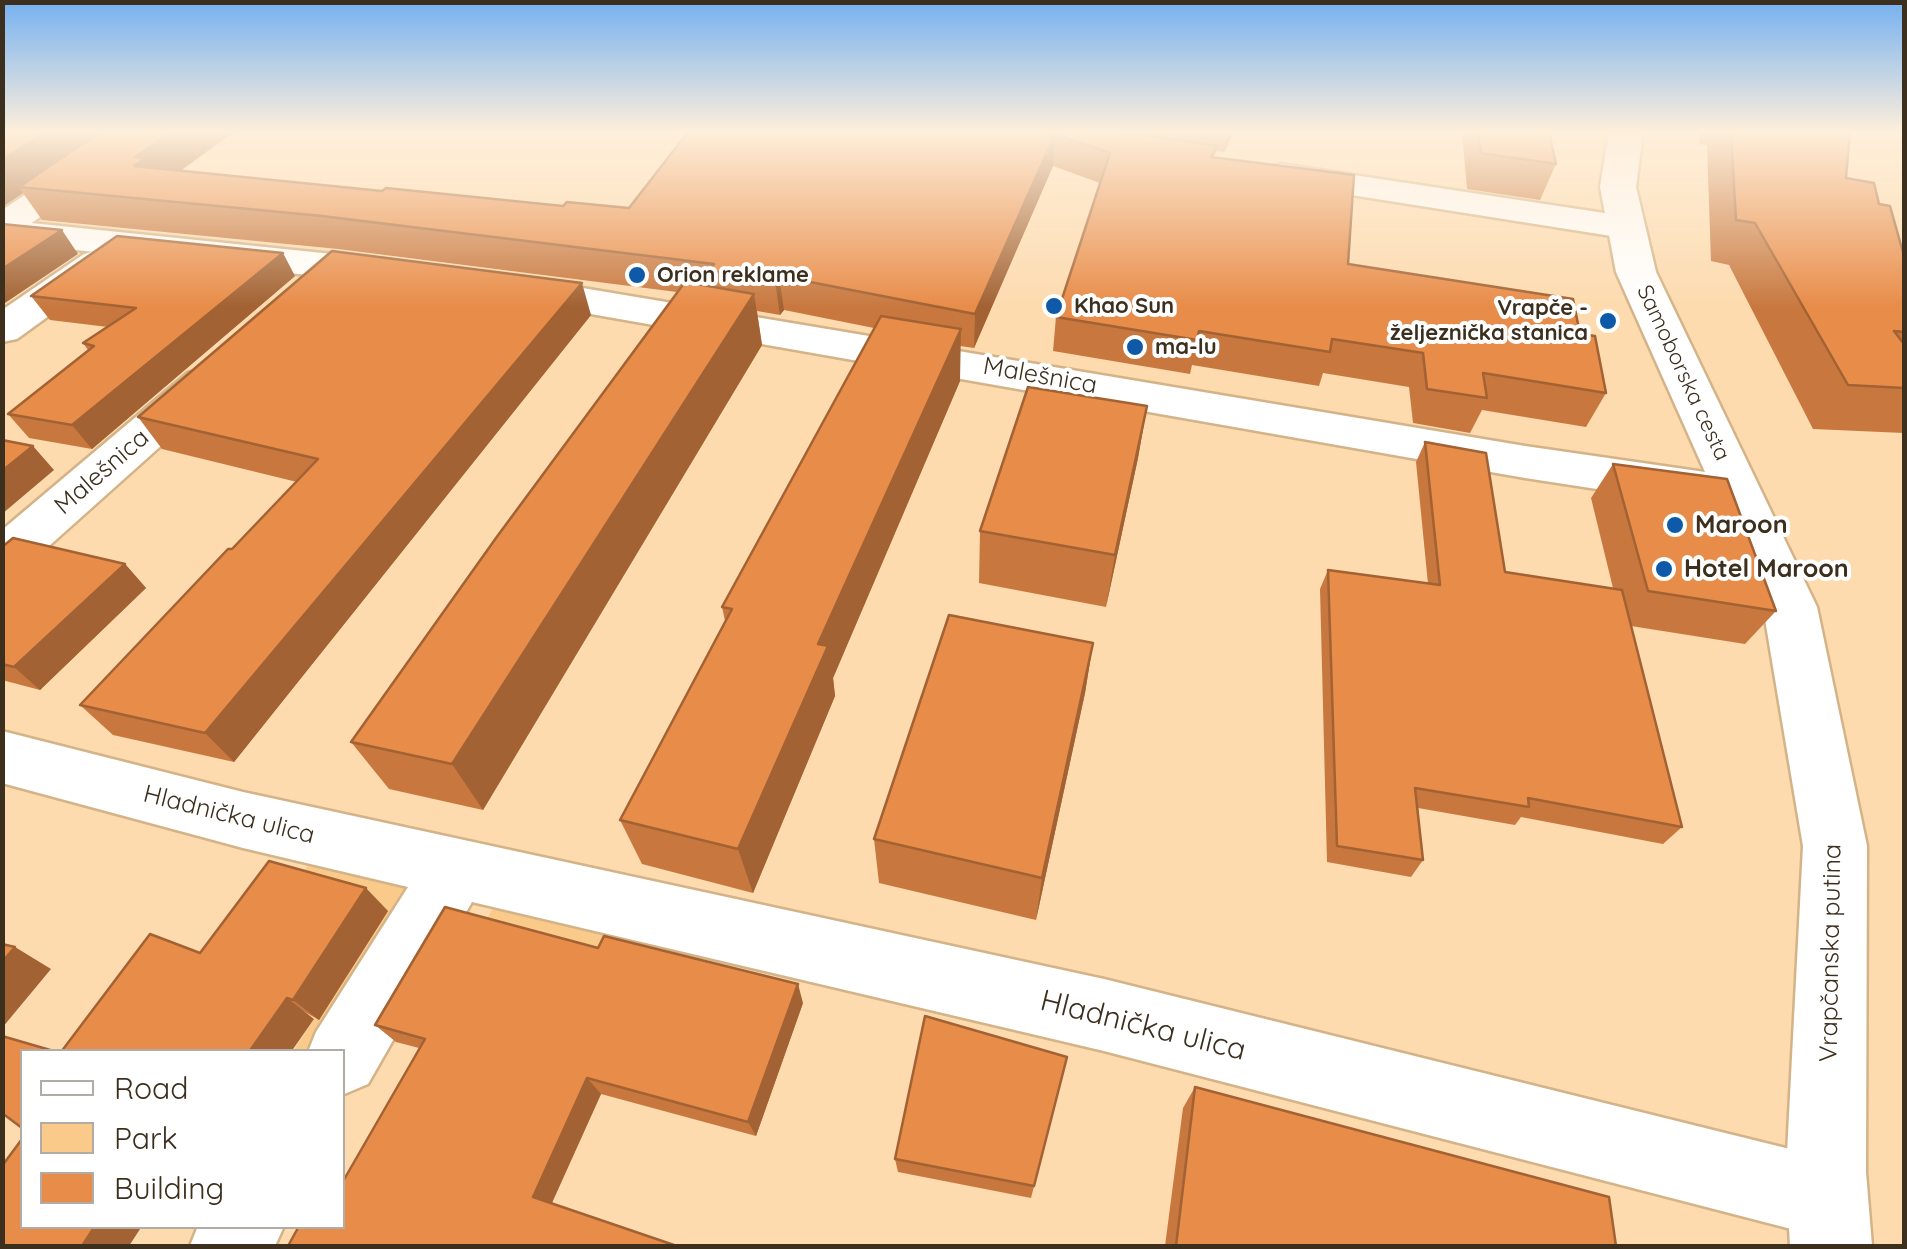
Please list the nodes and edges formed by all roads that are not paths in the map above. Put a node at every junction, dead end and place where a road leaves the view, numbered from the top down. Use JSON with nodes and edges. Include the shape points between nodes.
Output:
{"nodes":[{"id":1,"x":58,"y":190,"type":"edge"},
{"id":2,"x":1382,"y":190,"type":"edge"},
{"id":3,"x":1619,"y":190,"type":"edge"},
{"id":4,"x":1624,"y":227,"type":"junction"},
{"id":5,"x":2,"y":229,"type":"edge"},
{"id":6,"x":125,"y":243,"type":"junction"},
{"id":7,"x":338,"y":266,"type":"junction"},
{"id":8,"x":294,"y":304,"type":"edge"},
{"id":9,"x":2,"y":330,"type":"edge"},
{"id":10,"x":236,"y":355,"type":"edge"},
{"id":11,"x":1740,"y":494,"type":"junction"},
{"id":12,"x":2,"y":559,"type":"edge"},
{"id":13,"x":2,"y":756,"type":"edge"},
{"id":14,"x":456,"y":868,"type":"junction"},
{"id":15,"x":345,"y":1053,"type":"edge"},
{"id":16,"x":1828,"y":1222,"type":"edge"}],
"edges":[{"from":1,"to":5,"type":"street"},
{"from":2,"to":4,"type":"street"},
{"from":3,"to":4,"type":"street","name":"Samoborska cesta"},
{"from":4,"to":11,"type":"street","name":"Samoborska cesta","via":[[1664,340]]},
{"from":5,"to":6,"type":"street","name":"Malešnica"},
{"from":6,"to":7,"type":"street","name":"Malešnica"},
{"from":6,"to":9,"type":"street"},
{"from":7,"to":8,"type":"street"},
{"from":7,"to":11,"type":"street","name":"Malešnica","via":[[586,298]]},
{"from":10,"to":12,"type":"street","name":"Malešnica"},
{"from":11,"to":16,"type":"street","name":"Vrapčanska putina","via":[[1790,608],[1836,846]]},
{"from":13,"to":14,"type":"street","name":"Hladnička ulica"},
{"from":14,"to":15,"type":"street"},
{"from":14,"to":16,"type":"street","name":"Hladnička ulica","via":[[1104,1015]]}]}
